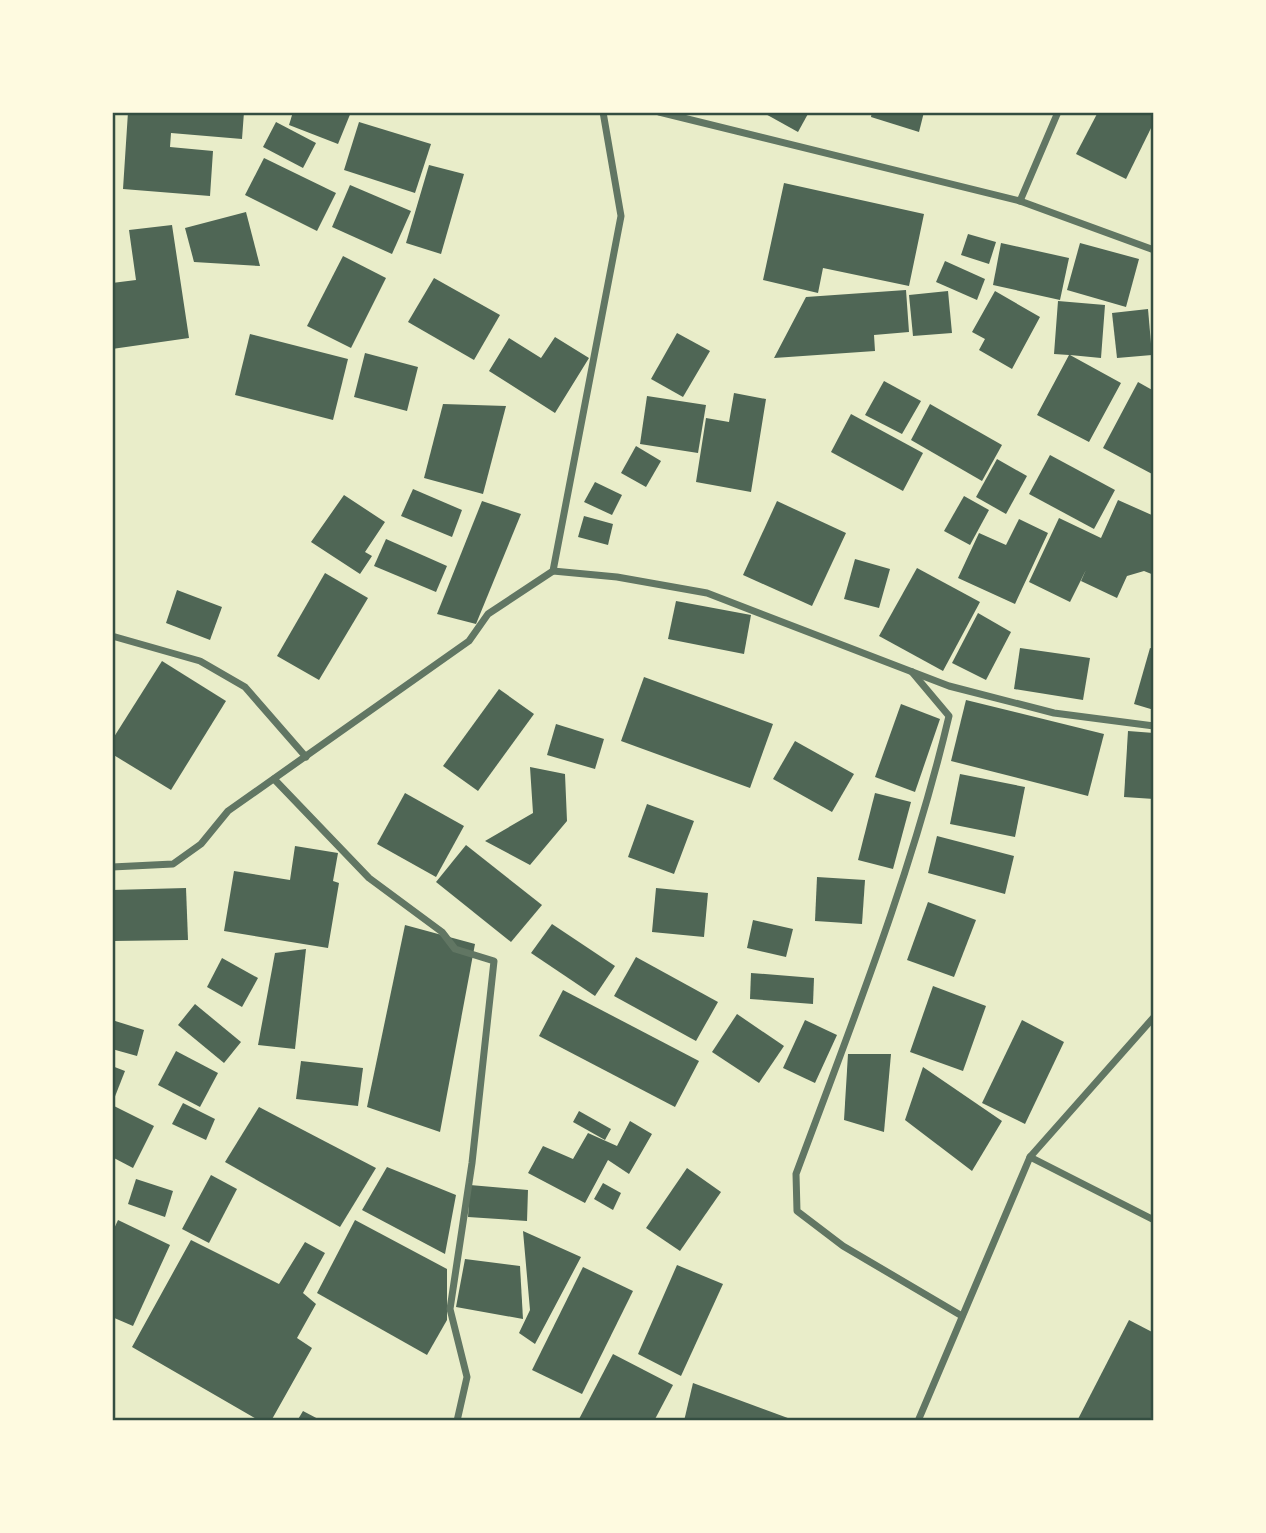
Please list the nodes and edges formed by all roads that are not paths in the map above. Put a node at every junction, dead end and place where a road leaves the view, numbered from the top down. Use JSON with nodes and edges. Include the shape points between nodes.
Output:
{"nodes":[{"id":1,"x":603,"y":112,"type":"edge"},
{"id":2,"x":659,"y":112,"type":"edge"},
{"id":3,"x":1058,"y":112,"type":"edge"},
{"id":4,"x":1020,"y":201,"type":"junction"},
{"id":5,"x":1154,"y":250,"type":"edge"},
{"id":6,"x":553,"y":571,"type":"junction"},
{"id":7,"x":112,"y":636,"type":"edge"},
{"id":8,"x":912,"y":671,"type":"junction"},
{"id":9,"x":1154,"y":726,"type":"edge"},
{"id":10,"x":306,"y":757,"type":"junction"},
{"id":11,"x":274,"y":779,"type":"junction"},
{"id":12,"x":112,"y":867,"type":"edge"},
{"id":13,"x":1154,"y":1017,"type":"edge"},
{"id":14,"x":1030,"y":1157,"type":"junction"},
{"id":15,"x":1154,"y":1220,"type":"edge"},
{"id":16,"x":962,"y":1316,"type":"junction"},
{"id":17,"x":457,"y":1421,"type":"edge"},
{"id":18,"x":918,"y":1421,"type":"edge"}],
"edges":[{"from":1,"to":6,"type":"street","via":[[621,216]]},
{"from":2,"to":4,"type":"street"},
{"from":3,"to":4,"type":"street"},
{"from":4,"to":5,"type":"street"},
{"from":6,"to":8,"type":"street","via":[[707,593]]},
{"from":6,"to":10,"type":"street","via":[[488,614],[469,641]]},
{"from":7,"to":10,"type":"street","via":[[200,661],[245,687]]},
{"from":8,"to":9,"type":"street","via":[[949,686],[1054,713]]},
{"from":8,"to":16,"type":"street","via":[[949,716],[933,782],[878,954],[796,1174],[797,1211],[843,1246]]},
{"from":10,"to":11,"type":"street"},
{"from":11,"to":12,"type":"street","via":[[228,811],[201,845],[173,864]]},
{"from":11,"to":17,"type":"street","via":[[369,878],[442,932],[454,949],[494,961],[472,1163],[450,1308],[467,1377]]},
{"from":13,"to":14,"type":"street"},
{"from":14,"to":15,"type":"street"},
{"from":14,"to":16,"type":"street"},
{"from":16,"to":18,"type":"street"}]}
